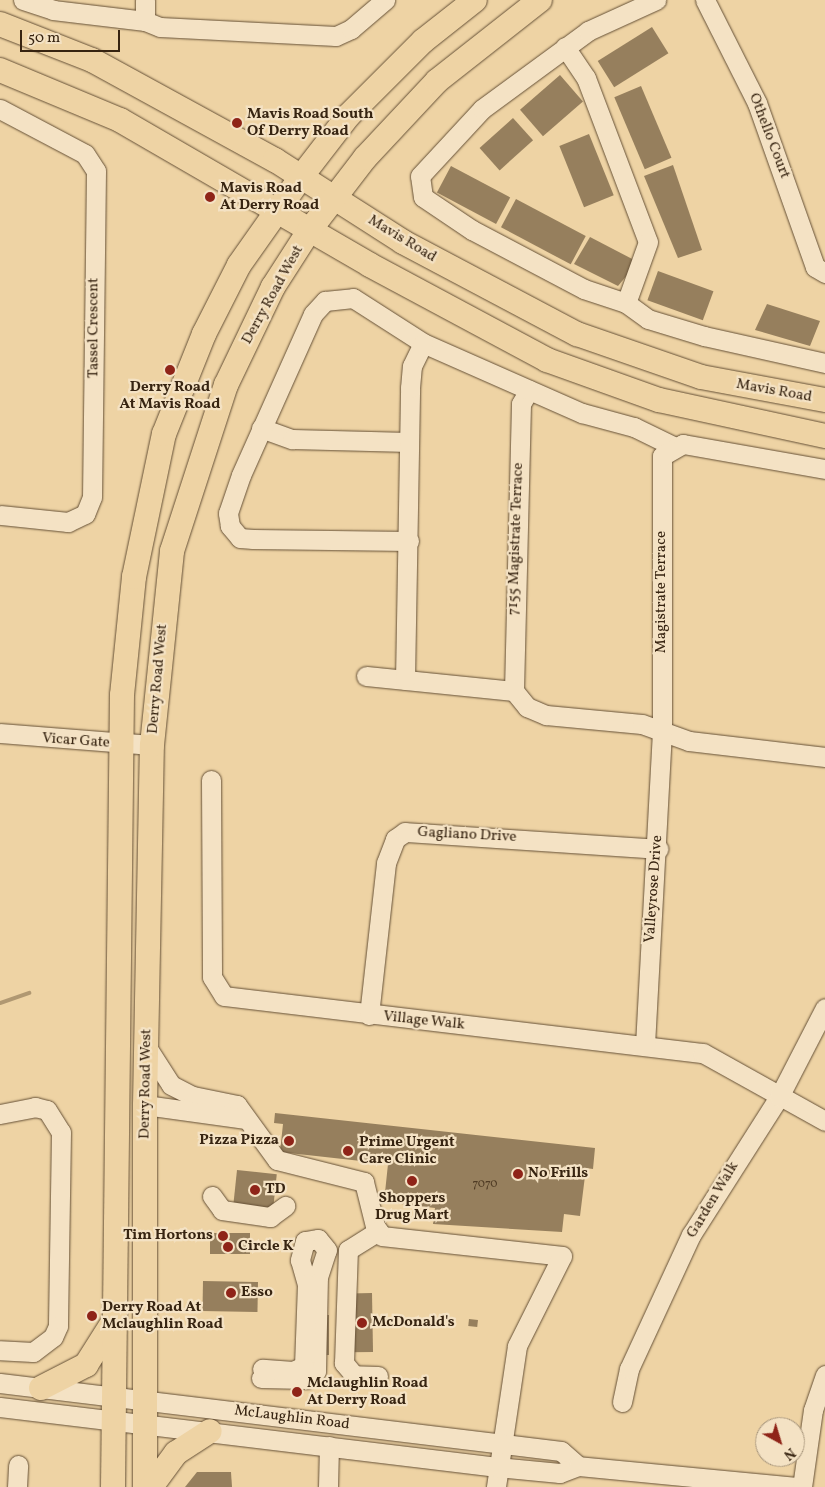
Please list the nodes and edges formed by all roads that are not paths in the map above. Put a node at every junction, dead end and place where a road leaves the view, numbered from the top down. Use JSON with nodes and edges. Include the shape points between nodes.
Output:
{"nodes":[{"id":1,"x":23,"y":0,"type":"edge"},
{"id":2,"x":145,"y":0,"type":"edge"},
{"id":3,"x":385,"y":0,"type":"edge"},
{"id":4,"x":475,"y":0,"type":"edge"},
{"id":5,"x":540,"y":0,"type":"edge"},
{"id":6,"x":656,"y":0,"type":"edge"},
{"id":7,"x":705,"y":0,"type":"edge"},
{"id":8,"x":145,"y":20,"type":"junction"},
{"id":9,"x":0,"y":24,"type":"edge"},
{"id":10,"x":565,"y":47,"type":"junction"},
{"id":11,"x":0,"y":70,"type":"edge"},
{"id":12,"x":0,"y":109,"type":"edge"},
{"id":13,"x":301,"y":177,"type":"junction"},
{"id":14,"x":333,"y":196,"type":"junction"},
{"id":15,"x":277,"y":211,"type":"junction"},
{"id":16,"x":309,"y":231,"type":"junction"},
{"id":17,"x":825,"y":273,"type":"edge"},
{"id":18,"x":626,"y":303,"type":"junction"},
{"id":19,"x":423,"y":343,"type":"junction"},
{"id":20,"x":825,"y":364,"type":"edge"},
{"id":21,"x":529,"y":390,"type":"junction"},
{"id":22,"x":825,"y":400,"type":"edge"},
{"id":23,"x":261,"y":428,"type":"junction"},
{"id":24,"x":825,"y":436,"type":"edge"},
{"id":25,"x":409,"y":442,"type":"junction"},
{"id":26,"x":673,"y":446,"type":"junction"},
{"id":27,"x":825,"y":469,"type":"edge"},
{"id":28,"x":0,"y":514,"type":"edge"},
{"id":29,"x":409,"y":541,"type":"junction"},
{"id":30,"x":366,"y":676,"type":"dead end"},
{"id":31,"x":406,"y":680,"type":"junction"},
{"id":32,"x":514,"y":691,"type":"junction"},
{"id":33,"x":0,"y":733,"type":"edge"},
{"id":34,"x":662,"y":733,"type":"junction"},
{"id":35,"x":120,"y":744,"type":"junction"},
{"id":36,"x":152,"y":745,"type":"junction"},
{"id":37,"x":825,"y":757,"type":"edge"},
{"id":38,"x":211,"y":780,"type":"dead end"},
{"id":39,"x":658,"y":849,"type":"junction"},
{"id":40,"x":825,"y":1008,"type":"edge"},
{"id":41,"x":369,"y":1014,"type":"junction"},
{"id":42,"x":645,"y":1045,"type":"junction"},
{"id":43,"x":146,"y":1046,"type":"junction"},
{"id":44,"x":115,"y":1074,"type":"junction"},
{"id":45,"x":780,"y":1097,"type":"junction"},
{"id":46,"x":145,"y":1105,"type":"junction"},
{"id":47,"x":0,"y":1114,"type":"edge"},
{"id":48,"x":246,"y":1118,"type":"junction"},
{"id":49,"x":825,"y":1121,"type":"edge"},
{"id":50,"x":212,"y":1196,"type":"dead end"},
{"id":51,"x":285,"y":1206,"type":"dead end"},
{"id":52,"x":371,"y":1236,"type":"junction"},
{"id":53,"x":116,"y":1317,"type":"junction"},
{"id":54,"x":0,"y":1350,"type":"edge"},
{"id":55,"x":261,"y":1374,"type":"joint"},
{"id":56,"x":825,"y":1375,"type":"edge"},
{"id":57,"x":378,"y":1376,"type":"dead end"},
{"id":58,"x":0,"y":1383,"type":"edge"},
{"id":59,"x":40,"y":1388,"type":"junction"},
{"id":60,"x":114,"y":1397,"type":"junction"},
{"id":61,"x":622,"y":1402,"type":"dead end"},
{"id":62,"x":0,"y":1407,"type":"edge"},
{"id":63,"x":146,"y":1412,"type":"junction"},
{"id":64,"x":113,"y":1421,"type":"junction"},
{"id":65,"x":210,"y":1431,"type":"junction"},
{"id":66,"x":500,"y":1443,"type":"junction"},
{"id":67,"x":329,"y":1446,"type":"junction"},
{"id":68,"x":18,"y":1465,"type":"dead end"},
{"id":69,"x":578,"y":1466,"type":"junction"},
{"id":70,"x":497,"y":1467,"type":"junction"},
{"id":71,"x":17,"y":1487,"type":"edge"},
{"id":72,"x":113,"y":1487,"type":"edge"},
{"id":73,"x":145,"y":1487,"type":"edge"},
{"id":74,"x":151,"y":1487,"type":"edge"},
{"id":75,"x":328,"y":1487,"type":"edge"},
{"id":76,"x":496,"y":1487,"type":"edge"},
{"id":77,"x":794,"y":1487,"type":"edge"},
{"id":78,"x":802,"y":1487,"type":"edge"}],
"edges":[{"from":1,"to":8,"type":"street","via":[[53,10]]},
{"from":2,"to":8,"type":"street"},
{"from":3,"to":8,"type":"street","via":[[351,30],[336,36],[160,27]]},
{"from":4,"to":13,"type":"main road","name":"Derry Road West","via":[[424,41],[349,115]]},
{"from":5,"to":14,"type":"main road","name":"Derry Road West","via":[[437,81]]},
{"from":6,"to":10,"type":"street","via":[[588,31]]},
{"from":7,"to":17,"type":"street","name":"Othello Court","via":[[758,103],[815,267]]},
{"from":9,"to":13,"type":"main road","name":"Mavis Road","via":[[92,60]]},
{"from":10,"to":18,"type":"street","via":[[586,78],[648,242],[648,250]]},
{"from":10,"to":18,"type":"street","via":[[482,109],[427,164],[420,188],[431,204],[472,230],[584,289]]},
{"from":11,"to":15,"type":"main road","via":[[120,120]]},
{"from":12,"to":28,"type":"street","name":"Tassel Crescent","via":[[85,154],[96,171],[92,497],[85,514],[68,522]]},
{"from":13,"to":14,"type":"main road","name":"Mavis Road"},
{"from":13,"to":15,"type":"main road","name":"Derry Road West"},
{"from":14,"to":16,"type":"main road","name":"Derry Road West"},
{"from":14,"to":22,"type":"main road","name":"Mavis Road","via":[[403,242],[577,334],[701,377]]},
{"from":15,"to":16,"type":"main road"},
{"from":15,"to":35,"type":"main road","name":"Derry Road West","via":[[239,265],[204,334],[164,434],[134,577]]},
{"from":16,"to":24,"type":"main road","via":[[497,336],[607,384],[721,417]]},
{"from":16,"to":36,"type":"main road","name":"Derry Road West","via":[[273,287],[226,385],[187,493],[165,592]]},
{"from":18,"to":20,"type":"street","via":[[648,319],[704,336]]},
{"from":19,"to":21,"type":"street"},
{"from":19,"to":23,"type":"street","via":[[353,298],[325,301],[313,314]]},
{"from":19,"to":25,"type":"street","via":[[412,366]]},
{"from":21,"to":26,"type":"street","via":[[582,413],[634,427]]},
{"from":21,"to":32,"type":"street","name":"7155 Magistrate Terrace","via":[[521,404]]},
{"from":23,"to":25,"type":"street","via":[[292,439]]},
{"from":23,"to":29,"type":"street","via":[[228,513],[230,526],[240,538]]},
{"from":25,"to":29,"type":"street"},
{"from":26,"to":27,"type":"street","via":[[683,444]]},
{"from":26,"to":34,"type":"street","name":"Magistrate Terrace","via":[[662,456]]},
{"from":29,"to":31,"type":"street"},
{"from":30,"to":31,"type":"street"},
{"from":31,"to":32,"type":"street"},
{"from":32,"to":34,"type":"street","via":[[527,707],[546,715],[642,724]]},
{"from":33,"to":35,"type":"street","name":"Vicar Gate"},
{"from":34,"to":37,"type":"street","via":[[689,740]]},
{"from":34,"to":39,"type":"street","name":"Valleyrose Drive"},
{"from":35,"to":36,"type":"street","name":"Vicar Gate"},
{"from":35,"to":44,"type":"main road","name":"Derry Road West"},
{"from":36,"to":43,"type":"main road","name":"Derry Road West"},
{"from":38,"to":41,"type":"street","name":"Village Walk","via":[[216,987],[224,996]]},
{"from":39,"to":41,"type":"street","name":"Gagliano Drive","via":[[405,832],[395,839],[386,863]]},
{"from":39,"to":42,"type":"street","name":"Valleyrose Drive"},
{"from":40,"to":45,"type":"street","name":"Garden Walk"},
{"from":41,"to":42,"type":"street","name":"Village Walk"},
{"from":42,"to":45,"type":"street","name":"Village Walk","via":[[722,1060]]},
{"from":43,"to":46,"type":"main road","name":"Derry Road West"},
{"from":43,"to":48,"type":"street","via":[[171,1085],[193,1096],[223,1099],[237,1105]]},
{"from":44,"to":46,"type":"main road","via":[[134,1103]]},
{"from":44,"to":53,"type":"main road","name":"Derry Road West"},
{"from":45,"to":49,"type":"street","name":"Village Walk"},
{"from":45,"to":61,"type":"street","name":"Garden Walk","via":[[691,1235],[629,1369]]},
{"from":46,"to":48,"type":"street"},
{"from":46,"to":63,"type":"main road","name":"Derry Road West"},
{"from":47,"to":54,"type":"street","via":[[35,1107],[46,1110],[61,1132],[58,1326],[53,1337],[33,1352]]},
{"from":48,"to":52,"type":"street","via":[[277,1160],[364,1182]]},
{"from":50,"to":51,"type":"street","via":[[222,1210],[270,1217]]},
{"from":52,"to":57,"type":"street","via":[[348,1250],[344,1363],[354,1375]]},
{"from":52,"to":66,"type":"street","via":[[562,1256],[517,1346]]},
{"from":53,"to":59,"type":"main road","via":[[86,1365]]},
{"from":53,"to":60,"type":"main road","name":"Derry Road West"},
{"from":55,"to":55,"type":"street","via":[[292,1371],[304,1366],[307,1284],[300,1260],[305,1241],[318,1239],[327,1250],[318,1277],[316,1371],[306,1379]]},
{"from":56,"to":78,"type":"street","via":[[814,1410]]},
{"from":58,"to":59,"type":"street","name":"McLaughlin Road"},
{"from":59,"to":60,"type":"street","name":"McLaughlin Road"},
{"from":60,"to":63,"type":"street","name":"McLaughlin Road"},
{"from":60,"to":64,"type":"main road","name":"Derry Road West"},
{"from":62,"to":64,"type":"street","name":"McLaughlin Road"},
{"from":63,"to":64,"type":"street","name":"McLaughlin Road"},
{"from":63,"to":65,"type":"street","name":"McLaughlin Road"},
{"from":63,"to":66,"type":"street","name":"McLaughlin Road"},
{"from":63,"to":73,"type":"main road","name":"Derry Road West"},
{"from":64,"to":72,"type":"main road","name":"Derry Road West"},
{"from":65,"to":67,"type":"street","name":"McLaughlin Road"},
{"from":65,"to":74,"type":"main road","via":[[176,1453]]},
{"from":66,"to":69,"type":"street","name":"McLaughlin Road","via":[[562,1451]]},
{"from":66,"to":70,"type":"street"},
{"from":67,"to":70,"type":"street","name":"McLaughlin Road"},
{"from":67,"to":75,"type":"street"},
{"from":68,"to":71,"type":"street"},
{"from":69,"to":70,"type":"street","name":"McLaughlin Road","via":[[560,1473]]},
{"from":69,"to":77,"type":"street","name":"McLaughlin Road"},
{"from":70,"to":76,"type":"street"}]}
